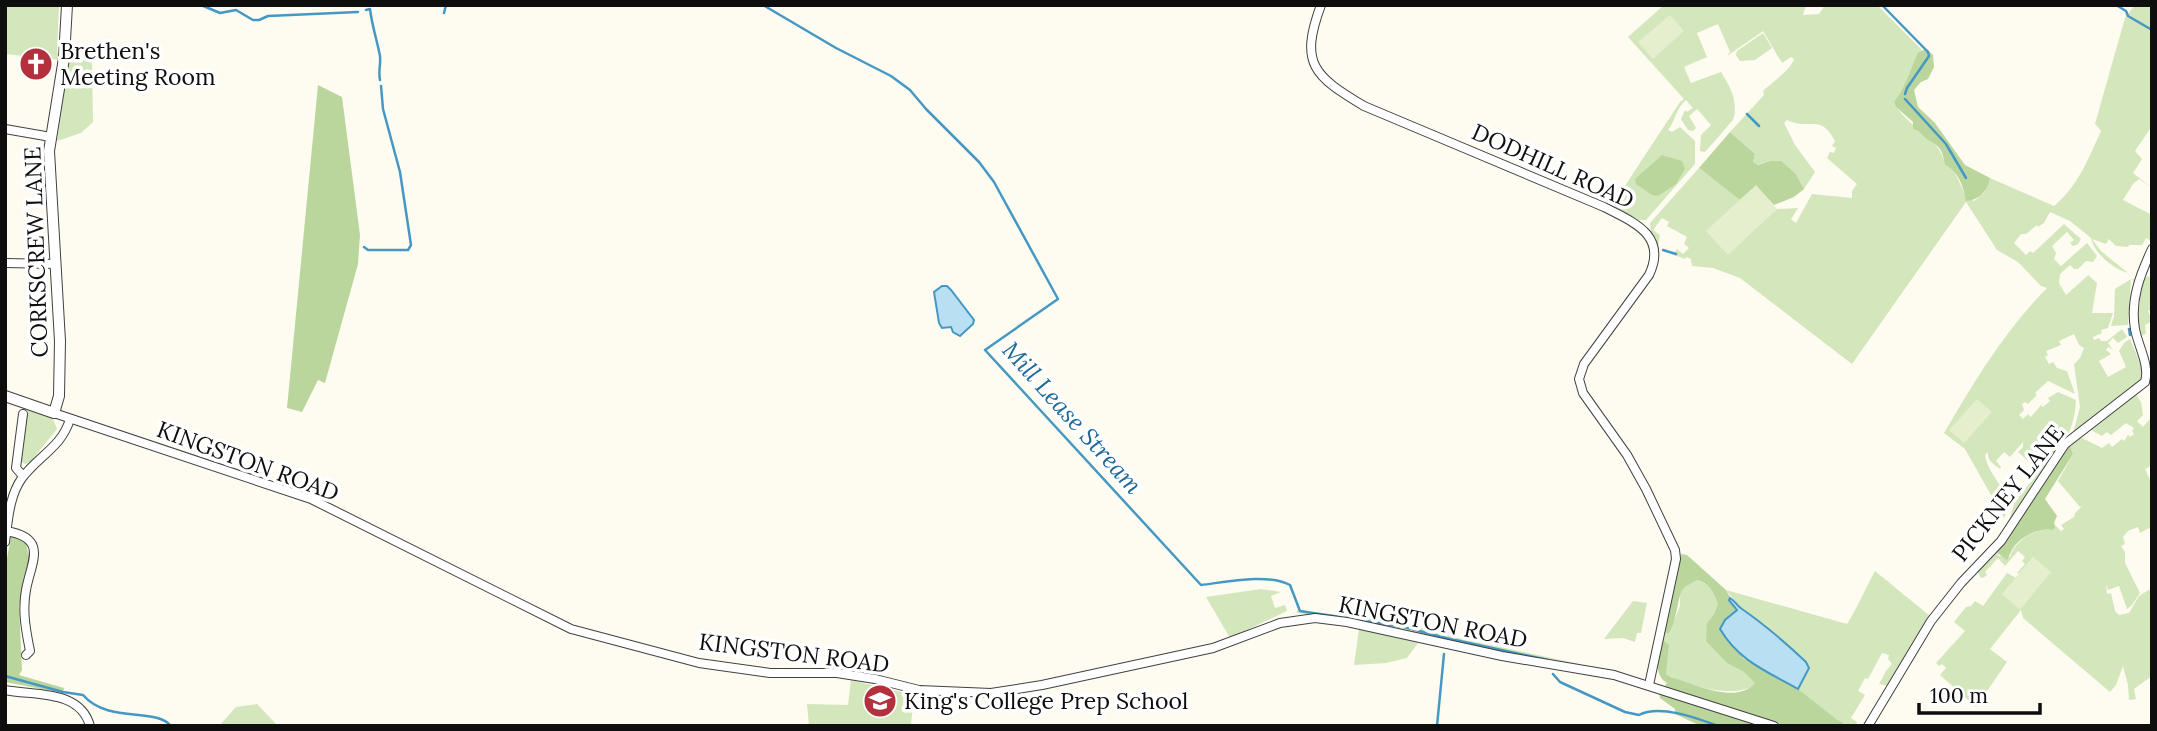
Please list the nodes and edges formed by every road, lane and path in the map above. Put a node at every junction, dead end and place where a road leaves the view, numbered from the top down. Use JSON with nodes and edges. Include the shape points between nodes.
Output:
{"nodes":[{"id":1,"x":67,"y":5,"type":"edge"},
{"id":2,"x":1321,"y":5,"type":"edge"},
{"id":3,"x":5,"y":129,"type":"edge"},
{"id":4,"x":51,"y":137,"type":"junction"},
{"id":5,"x":2152,"y":249,"type":"edge"},
{"id":6,"x":5,"y":263,"type":"edge"},
{"id":7,"x":56,"y":264,"type":"junction"},
{"id":8,"x":5,"y":396,"type":"edge"},
{"id":9,"x":54,"y":413,"type":"junction"},
{"id":10,"x":23,"y":414,"type":"dead end"},
{"id":11,"x":70,"y":419,"type":"junction"},
{"id":12,"x":23,"y":476,"type":"junction"},
{"id":13,"x":6,"y":531,"type":"edge"},
{"id":14,"x":5,"y":542,"type":"edge"},
{"id":15,"x":30,"y":653,"type":"dead end"},
{"id":16,"x":1649,"y":685,"type":"junction"},
{"id":17,"x":5,"y":690,"type":"edge"},
{"id":18,"x":90,"y":726,"type":"edge"},
{"id":19,"x":1773,"y":726,"type":"edge"},
{"id":20,"x":1868,"y":726,"type":"edge"}],
"edges":[{"from":1,"to":4,"type":"street","name":"CORKSCREW LANE","via":[[65,51]]},
{"from":2,"to":16,"type":"street","name":"DODHILL ROAD","via":[[1310,52],[1320,74],[1342,92],[1364,106],[1604,207],[1639,225],[1652,242],[1654,261],[1649,275],[1584,364],[1579,379],[1583,393],[1627,455],[1675,550]]},
{"from":3,"to":4,"type":"street"},
{"from":4,"to":7,"type":"street","name":"CORKSCREW LANE"},
{"from":5,"to":20,"type":"street","name":"PICKNEY LANE","via":[[2140,275],[2133,310],[2147,372],[2145,382],[2065,444],[1995,548],[1931,621]]},
{"from":6,"to":7,"type":"street"},
{"from":7,"to":9,"type":"street","name":"CORKSCREW LANE","via":[[60,377]]},
{"from":8,"to":9,"type":"street","name":"KINGSTON ROAD"},
{"from":9,"to":11,"type":"street","name":"KINGSTON ROAD"},
{"from":10,"to":12,"type":"street","via":[[16,468]]},
{"from":11,"to":12,"type":"street","via":[[57,445]]},
{"from":11,"to":16,"type":"street","name":"KINGSTON ROAD","via":[[311,499],[571,629],[699,663],[770,673],[837,673],[919,690],[991,693],[1213,648],[1280,623],[1315,618]]},
{"from":12,"to":13,"type":"street"},
{"from":13,"to":14,"type":"street"},
{"from":13,"to":15,"type":"street","via":[[30,540],[35,554],[25,605]]},
{"from":16,"to":19,"type":"street","name":"KINGSTON ROAD"},
{"from":17,"to":18,"type":"street","via":[[75,703]]}]}
